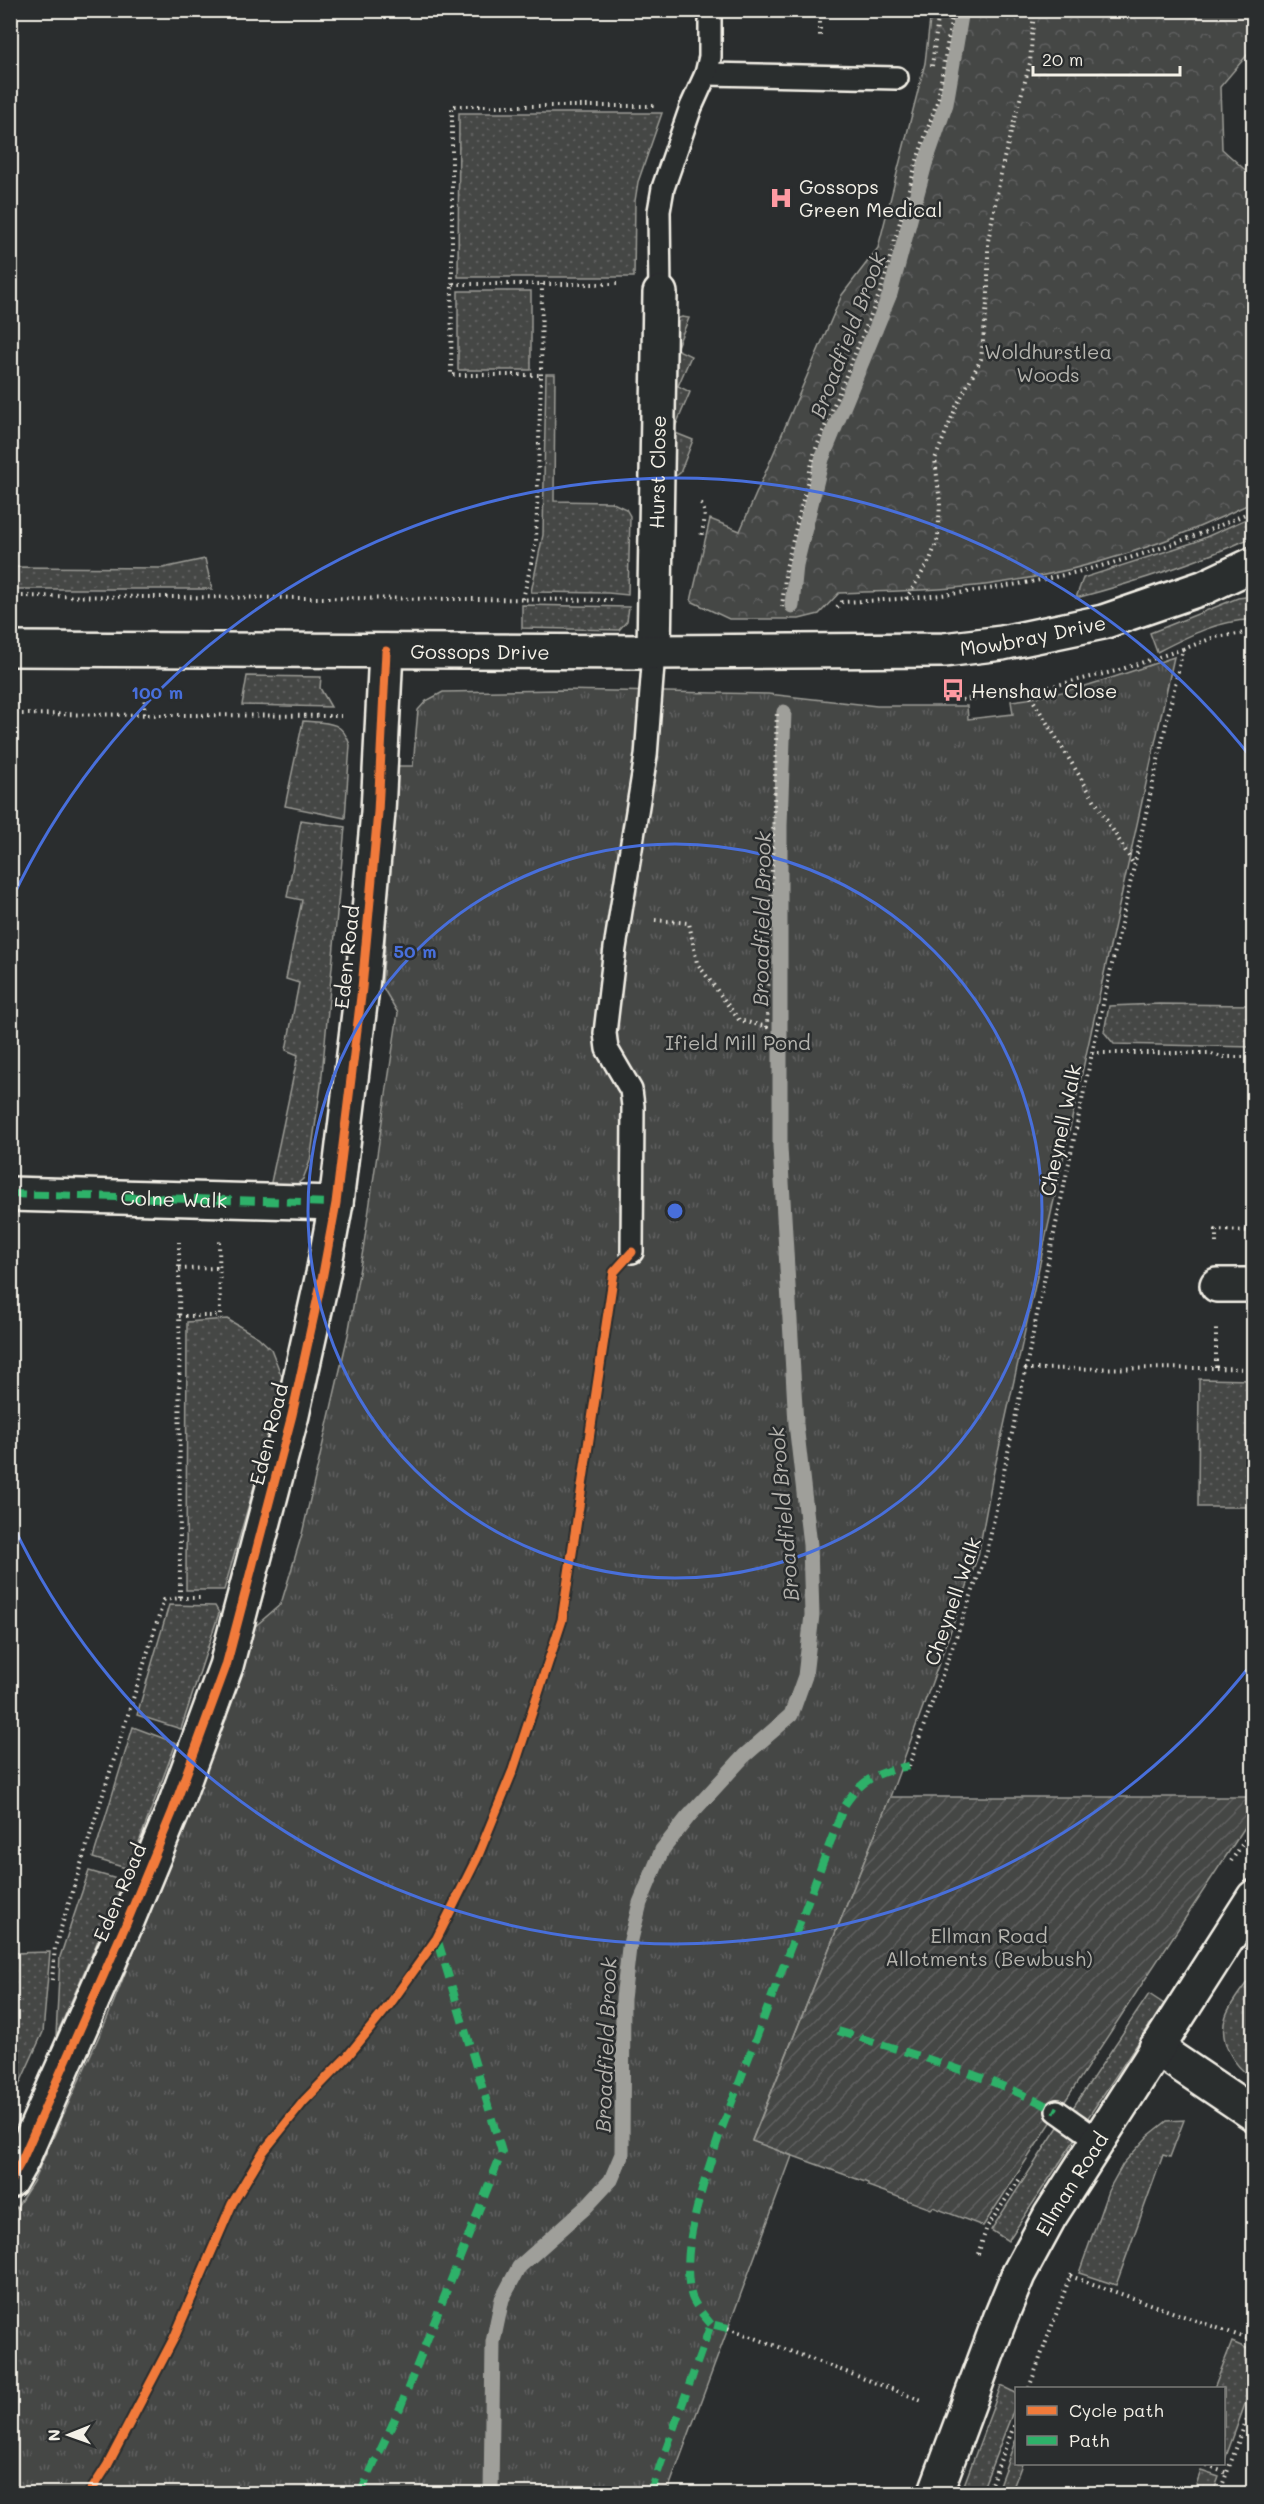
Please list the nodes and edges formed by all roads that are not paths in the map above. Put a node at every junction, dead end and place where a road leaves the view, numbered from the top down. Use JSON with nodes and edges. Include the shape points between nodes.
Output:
{"nodes":[{"id":1,"x":710,"y":10,"type":"edge"},
{"id":2,"x":706,"y":74,"type":"junction"},
{"id":3,"x":897,"y":78,"type":"dead end"},
{"id":4,"x":660,"y":288,"type":"joint"},
{"id":5,"x":1254,"y":564,"type":"edge"},
{"id":6,"x":10,"y":649,"type":"edge"},
{"id":7,"x":386,"y":651,"type":"junction"},
{"id":8,"x":654,"y":651,"type":"junction"},
{"id":9,"x":814,"y":651,"type":"joint"},
{"id":10,"x":10,"y":1194,"type":"edge"},
{"id":11,"x":336,"y":1203,"type":"junction"},
{"id":12,"x":632,"y":1252,"type":"dead end"},
{"id":13,"x":1216,"y":1285,"type":"road end"},
{"id":14,"x":1254,"y":1285,"type":"edge"},
{"id":15,"x":1254,"y":1897,"type":"edge"},
{"id":16,"x":1156,"y":2048,"type":"junction"},
{"id":17,"x":1057,"y":2111,"type":"dead end"},
{"id":18,"x":1254,"y":2114,"type":"edge"},
{"id":19,"x":1098,"y":2140,"type":"junction"},
{"id":20,"x":10,"y":2181,"type":"edge"},
{"id":21,"x":935,"y":2493,"type":"edge"}],
"edges":[{"from":1,"to":2,"type":"lane"},
{"from":2,"to":3,"type":"lane"},
{"from":2,"to":4,"type":"lane","via":[[663,188],[659,211]]},
{"from":4,"to":8,"type":"street","name":"Hurst Close"},
{"from":5,"to":9,"type":"street","name":"Mowbray Drive","via":[[1157,605],[1055,633],[944,650]]},
{"from":6,"to":7,"type":"street","name":"Gossops Drive"},
{"from":7,"to":8,"type":"street","name":"Gossops Drive"},
{"from":7,"to":11,"type":"street","name":"Eden Road","via":[[378,812]]},
{"from":8,"to":9,"type":"street","name":"Gossops Drive"},
{"from":8,"to":12,"type":"lane","via":[[646,756],[605,1033],[607,1049],[631,1090],[633,1106]]},
{"from":10,"to":11,"type":"street","name":"Colne Walk"},
{"from":11,"to":20,"type":"street","name":"Eden Road","via":[[292,1415],[226,1665],[172,1813],[126,1923]]},
{"from":13,"to":14,"type":"street"},
{"from":15,"to":16,"type":"street","name":"Ellman Road"},
{"from":16,"to":18,"type":"street"},
{"from":16,"to":19,"type":"street","name":"Ellman Road"},
{"from":17,"to":19,"type":"lane"},
{"from":19,"to":21,"type":"street","name":"Ellman Road","via":[[1018,2275]]}]}
